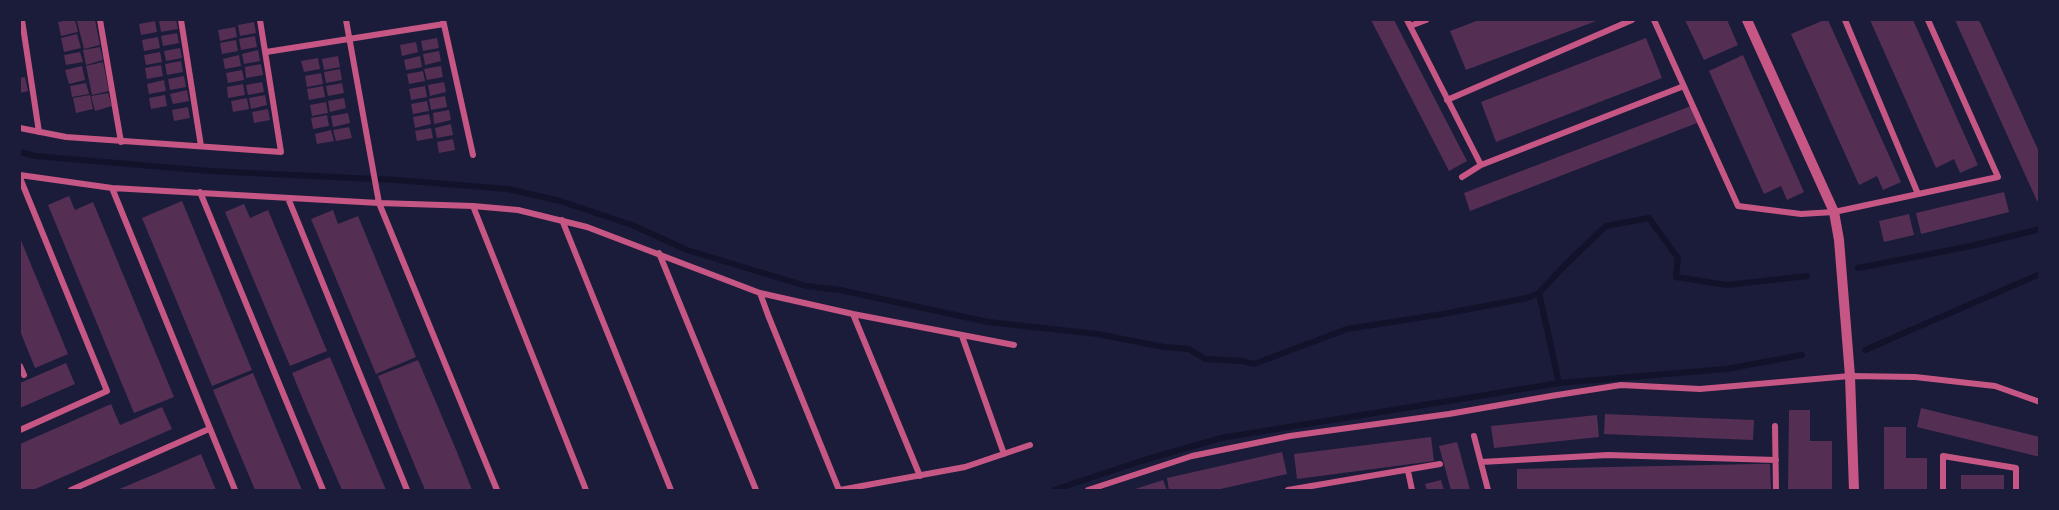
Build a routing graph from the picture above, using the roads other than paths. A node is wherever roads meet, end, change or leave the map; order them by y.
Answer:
1 (22, 20) edge
2 (100, 20) edge
3 (181, 20) edge
4 (260, 20) edge
5 (346, 20) edge
6 (1426, 20) edge
7 (1632, 20) edge
8 (1654, 20) edge
9 (1747, 20) edge
10 (1845, 20) edge
11 (1928, 20) edge
12 (444, 22) edge
13 (1408, 23) edge
14 (349, 39) junction
15 (266, 52) junction
16 (1684, 86) junction
17 (1447, 100) junction
18 (20, 128) edge
19 (39, 132) junction
20 (121, 142) junction
21 (201, 146) junction
22 (473, 155) dead end
23 (1481, 165) junction
24 (20, 177) edge
25 (1462, 177) dead end
26 (112, 188) junction
27 (200, 192) junction
28 (1918, 194) junction
29 (288, 198) junction
30 (379, 203) junction
31 (473, 206) junction
32 (1834, 212) junction
33 (562, 220) junction
34 (659, 253) junction
35 (760, 293) junction
36 (853, 314) junction
37 (962, 336) junction
38 (1014, 345) dead end
39 (20, 366) edge
40 (24, 375) dead end
41 (1850, 376) junction
42 (2040, 402) edge
43 (1775, 426) dead end
44 (209, 429) junction
45 (20, 430) edge
46 (1474, 436) dead end
47 (1030, 445) dead end
48 (1004, 454) junction
49 (1776, 460) junction
50 (1481, 462) junction
51 (1440, 464) dead end
52 (1408, 471) junction
53 (920, 476) junction
54 (71, 490) edge
55 (235, 490) edge
56 (323, 490) edge
57 (407, 490) edge
58 (497, 490) edge
59 (586, 490) edge
60 (671, 490) edge
61 (756, 490) edge
62 (839, 490) edge
63 (1088, 490) edge
64 (1288, 490) edge
65 (1412, 490) edge
66 (1488, 490) edge
67 (1776, 490) edge
68 (1854, 490) edge
69 (1943, 490) edge
70 (2016, 490) edge

1 - 19 street
2 - 20 street
3 - 21 street
4 - 15 street
5 - 14 street
6 - 13 street
7 - 17 street
8 - 16 street
9 - 32 street
10 - 28 street
11 - 28 street
12 - 14 street
12 - 22 street
13 - 17 street
14 - 15 street
14 - 30 street
15 - 21 street
16 - 23 street
16 - 32 street
17 - 23 street
18 - 19 street
19 - 20 street
20 - 21 street
23 - 25 street
24 - 26 street
24 - 45 street
26 - 27 street
26 - 44 street
27 - 29 street
27 - 56 street
28 - 32 street
29 - 30 street
29 - 57 street
30 - 31 street
30 - 58 street
31 - 33 street
31 - 59 street
32 - 41 street
33 - 34 street
33 - 60 street
34 - 35 street
34 - 61 street
35 - 36 street
35 - 62 street
36 - 37 street
36 - 53 street
37 - 38 street
37 - 48 street
39 - 40 street
41 - 42 street
41 - 63 street
41 - 68 street
43 - 49 street
44 - 54 street
44 - 55 street
46 - 50 street
47 - 48 street
48 - 53 street
49 - 50 street
49 - 67 street
50 - 66 street
51 - 52 street
52 - 64 street
52 - 65 street
53 - 62 street
69 - 70 street

